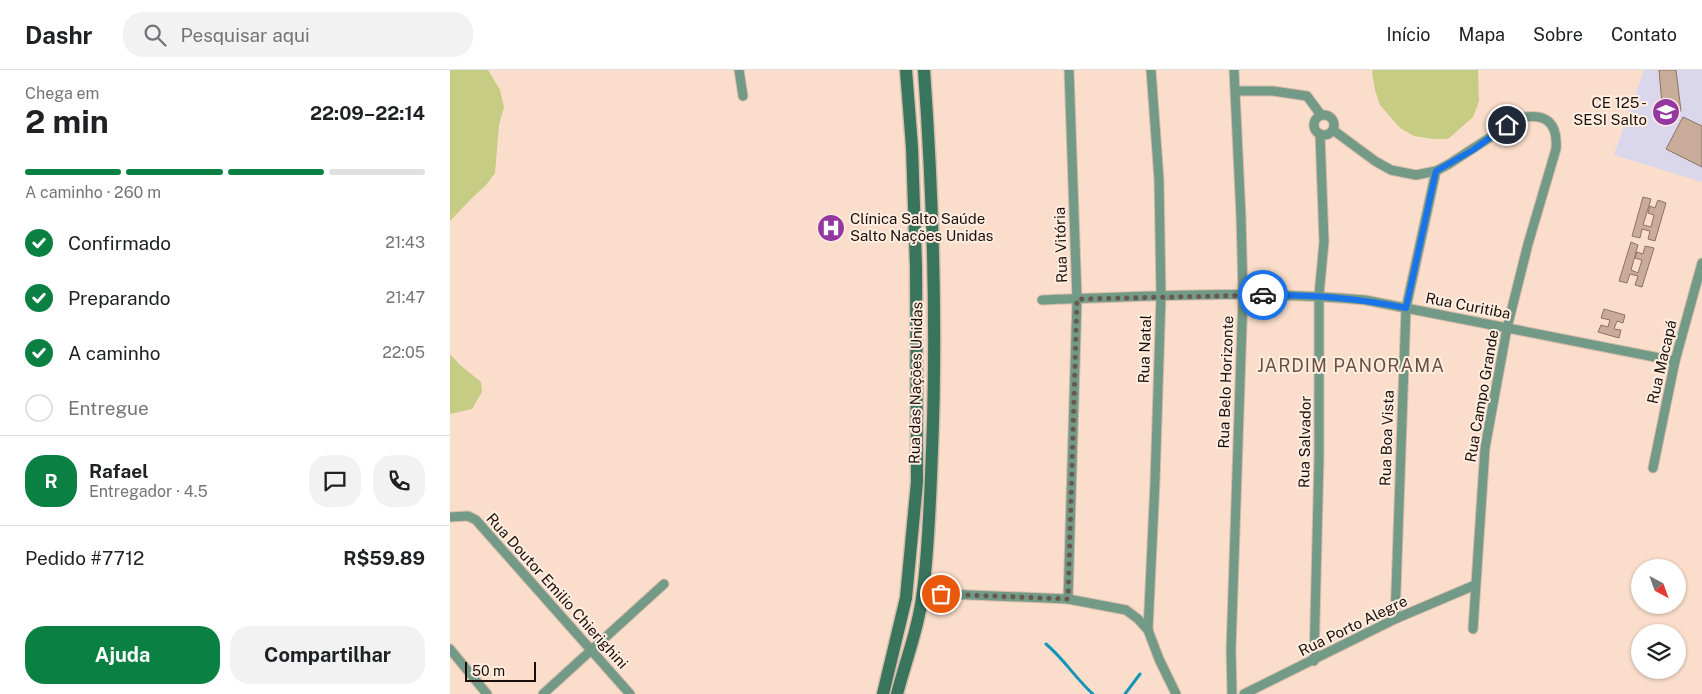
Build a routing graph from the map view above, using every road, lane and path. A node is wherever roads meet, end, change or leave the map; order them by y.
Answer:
1 (739, 70) edge
2 (906, 70) edge
3 (924, 70) edge
4 (1069, 70) edge
5 (1151, 70) edge
6 (1234, 70) edge
7 (1236, 91) junction
8 (743, 96) dead end
9 (1321, 115) junction
10 (1333, 130) junction
11 (1320, 134) junction
12 (912, 146) junction
13 (930, 148) junction
14 (1436, 171) junction
15 (1702, 263) edge
16 (1243, 295) junction
17 (1319, 295) junction
18 (1161, 296) junction
19 (1077, 299) junction
20 (1042, 300) dead end
21 (1406, 308) junction
22 (1507, 328) junction
23 (1675, 361) junction
24 (1653, 468) dead end
25 (917, 482) junction
26 (930, 504) junction
27 (455, 517) edge
28 (664, 584) dead end
29 (1475, 584) junction
30 (923, 593) junction
31 (1068, 599) junction
32 (1395, 619) junction
33 (1473, 629) dead end
34 (1148, 630) junction
35 (450, 650) edge
36 (591, 650) junction
37 (1314, 661) junction
38 (487, 694) edge
39 (542, 694) edge
40 (630, 694) edge
41 (882, 694) edge
42 (897, 694) edge
43 (1176, 694) edge
44 (1232, 694) edge
45 (1244, 694) edge

1 - 8 street
2 - 12 main road, Rua das Nações Unidas
3 - 13 main road, Rua das Nações Unidas
4 - 19 street, Rua Vitória
5 - 18 street, Rua Natal
6 - 7 street, Rua Belo Horizonte
7 - 9 street
7 - 16 street, Rua Belo Horizonte
9 - 10 street
9 - 11 street
10 - 11 street
10 - 14 street
11 - 17 street, Rua Salvador
12 - 13 main road
12 - 25 main road, Rua das Nações Unidas
13 - 26 main road, Rua das Nações Unidas
14 - 21 street, Rua Boa Vista
14 - 22 street, Rua Campo Grande
15 - 23 street, Rua Macapá
16 - 17 street, Rua Curitiba
16 - 18 street, Rua Curitiba
16 - 44 street, Rua Belo Horizonte
17 - 21 street, Rua Curitiba
17 - 37 street, Rua Salvador
18 - 19 street, Rua Curitiba
18 - 34 street, Rua Natal
19 - 20 street, Rua Curitiba
19 - 31 street, Rua Vitória
21 - 22 street, Rua Curitiba
21 - 32 street, Rua Boa Vista
22 - 23 street, Rua Curitiba
22 - 29 street, Rua Campo Grande
23 - 24 street, Rua Macapá
25 - 26 main road
25 - 41 main road, Rua das Nações Unidas
26 - 30 main road, Rua das Nações Unidas
27 - 36 street, Rua Doutor Emilio Chierighini
28 - 36 street
29 - 32 street, Rua Porto Alegre
29 - 33 street, Rua Campo Grande
30 - 31 street
30 - 42 main road, Rua das Nações Unidas
31 - 34 street
32 - 37 street, Rua Porto Alegre
34 - 43 street
35 - 38 street
36 - 39 street
36 - 40 street, Rua Doutor Emilio Chierighini
37 - 45 street, Rua Porto Alegre

